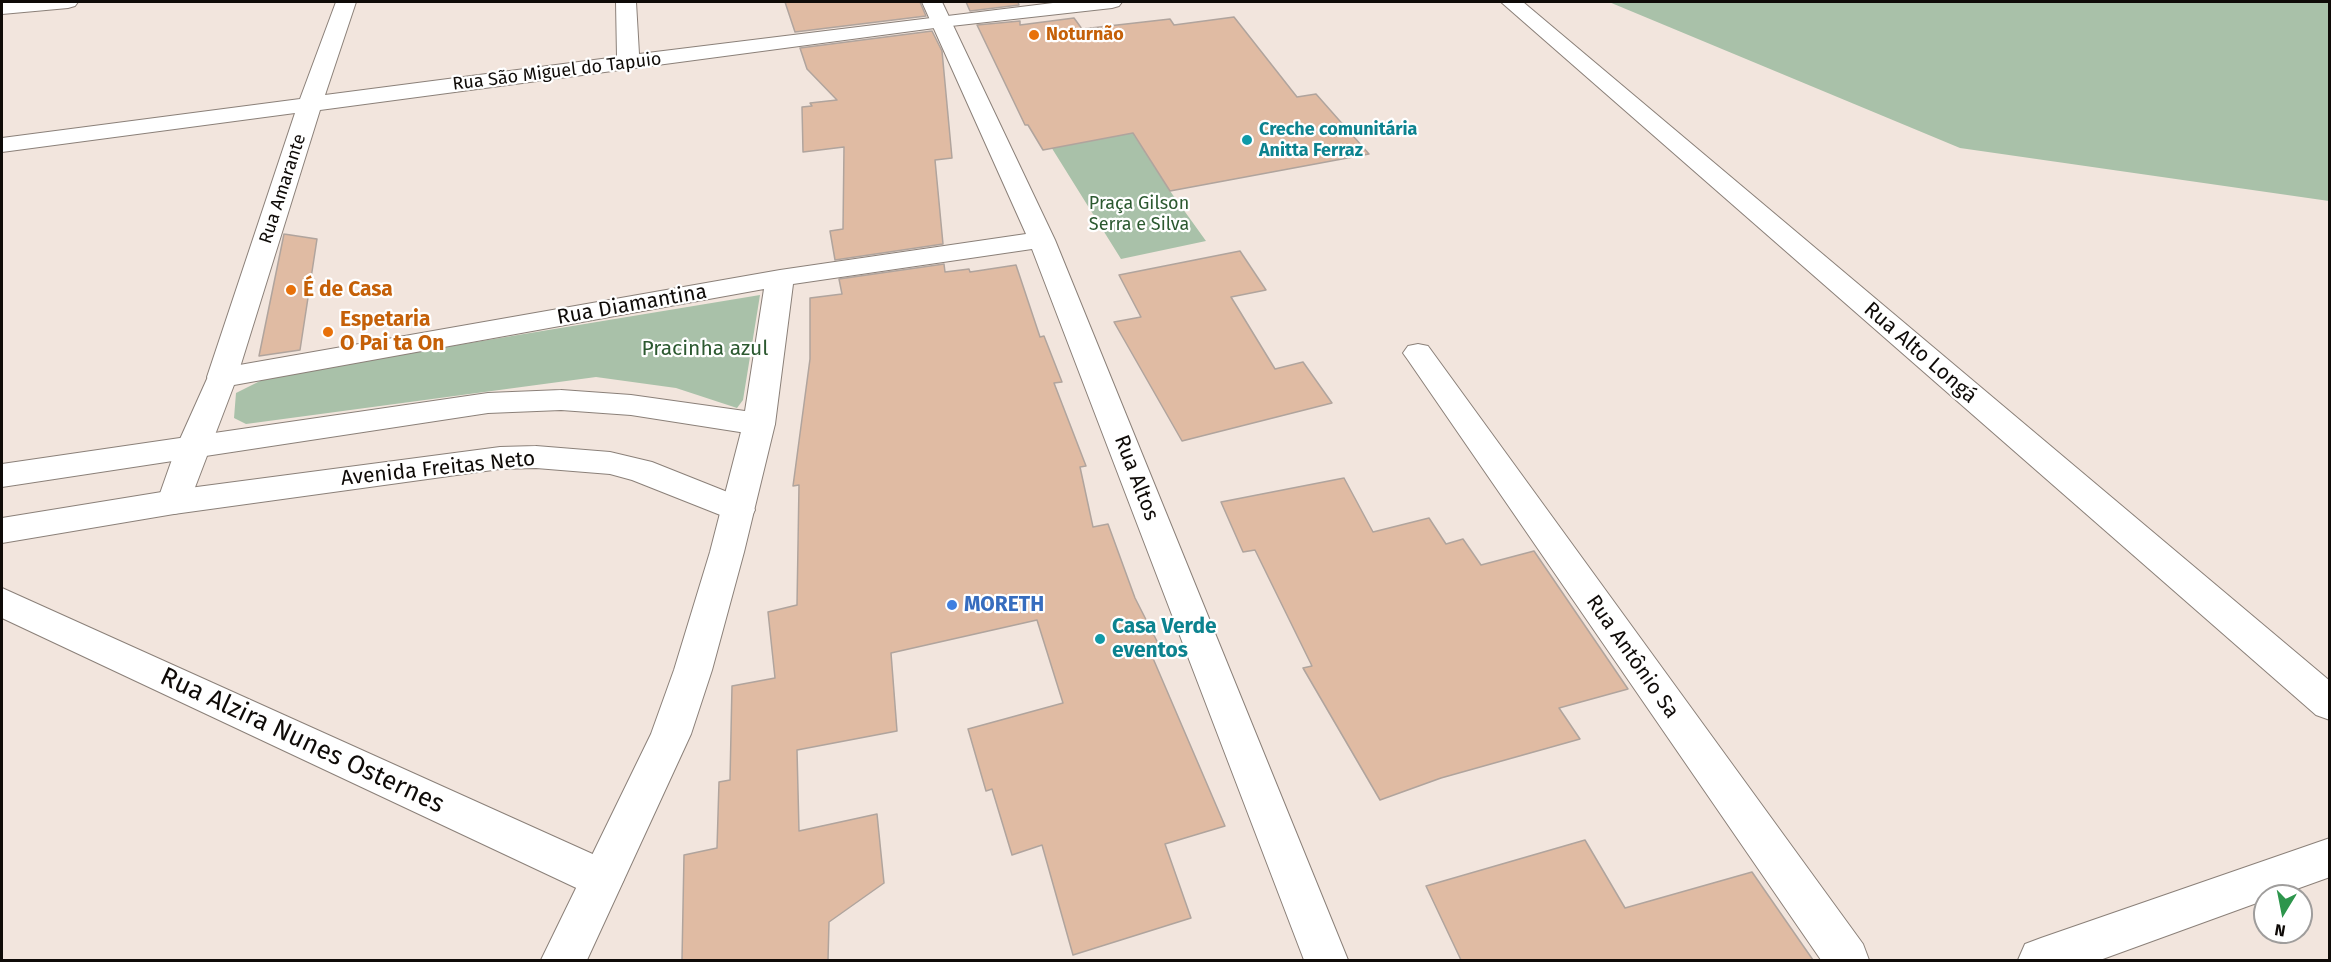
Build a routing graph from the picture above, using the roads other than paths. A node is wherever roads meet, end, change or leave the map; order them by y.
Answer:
1 (68, 2) edge
2 (346, 2) edge
3 (626, 2) edge
4 (1112, 2) edge
5 (1511, 2) edge
6 (2, 8) edge
7 (937, 11) edge
8 (628, 63) junction
9 (310, 104) junction
10 (2, 146) edge
11 (1042, 240) junction
12 (780, 278) junction
13 (1418, 353) dead end
14 (222, 377) junction
15 (759, 424) junction
16 (192, 448) junction
17 (2, 476) edge
18 (174, 502) junction
19 (738, 510) junction
20 (2, 531) edge
21 (2, 602) edge
22 (2330, 704) edge
23 (2330, 857) edge
24 (602, 879) junction
25 (564, 960) edge
26 (1326, 960) edge
27 (1847, 960) edge
28 (2041, 960) edge

1 - 6 street
2 - 9 street, Rua Amarante
3 - 8 street
4 - 7 street, Rua São Miguel do Tapuio
5 - 22 street, Rua Alto Longá
7 - 8 street, Rua São Miguel do Tapuio
7 - 11 street, Rua Altos
8 - 9 street, Rua São Miguel do Tapuio
9 - 10 street, Rua São Miguel do Tapuio
9 - 14 street, Rua Amarante
11 - 12 street, Rua Diamantina
11 - 26 street, Rua Altos
12 - 14 street, Rua Diamantina
12 - 15 street
13 - 27 street, Rua Antônio Sa
14 - 16 street, Rua Amarante
15 - 16 street
15 - 19 street
16 - 17 street
16 - 18 street, Rua Amarante
18 - 19 street, Avenida Freitas Neto
18 - 20 street, Avenida Freitas Neto
19 - 24 street
21 - 24 street, Rua Alzira Nunes Osternes
23 - 28 street
24 - 25 street

